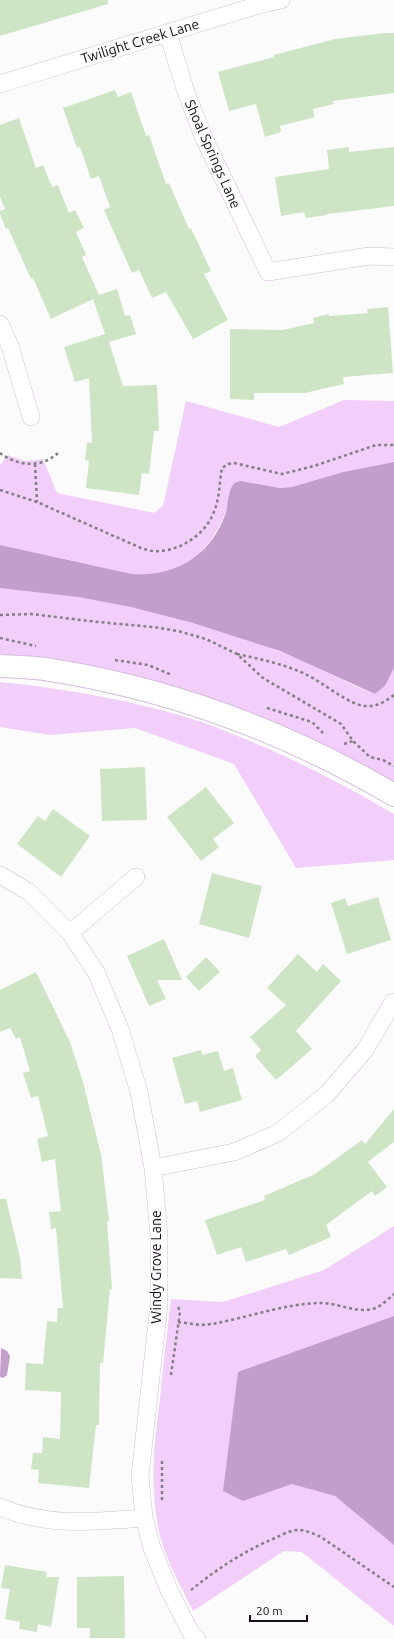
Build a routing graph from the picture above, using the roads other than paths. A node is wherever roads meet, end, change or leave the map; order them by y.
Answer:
1 (281, 0) edge
2 (168, 33) junction
3 (0, 84) edge
4 (394, 257) edge
5 (0, 324) edge
6 (31, 417) dead end
7 (0, 666) edge
8 (394, 795) edge
9 (0, 875) edge
10 (136, 877) dead end
11 (70, 933) junction
12 (393, 1002) edge
13 (153, 1168) junction
14 (0, 1507) edge
15 (144, 1518) junction
16 (197, 1639) edge

1 - 2 street, Twilight Creek Lane
2 - 3 street, Twilight Creek Lane
2 - 4 street, Shoal Springs Lane
5 - 6 street
7 - 8 street
9 - 11 street, Windy Grove Lane
10 - 11 street
11 - 13 street, Windy Grove Lane
12 - 13 street
13 - 15 street, Windy Grove Lane
14 - 15 street
15 - 16 street, Windy Grove Lane

